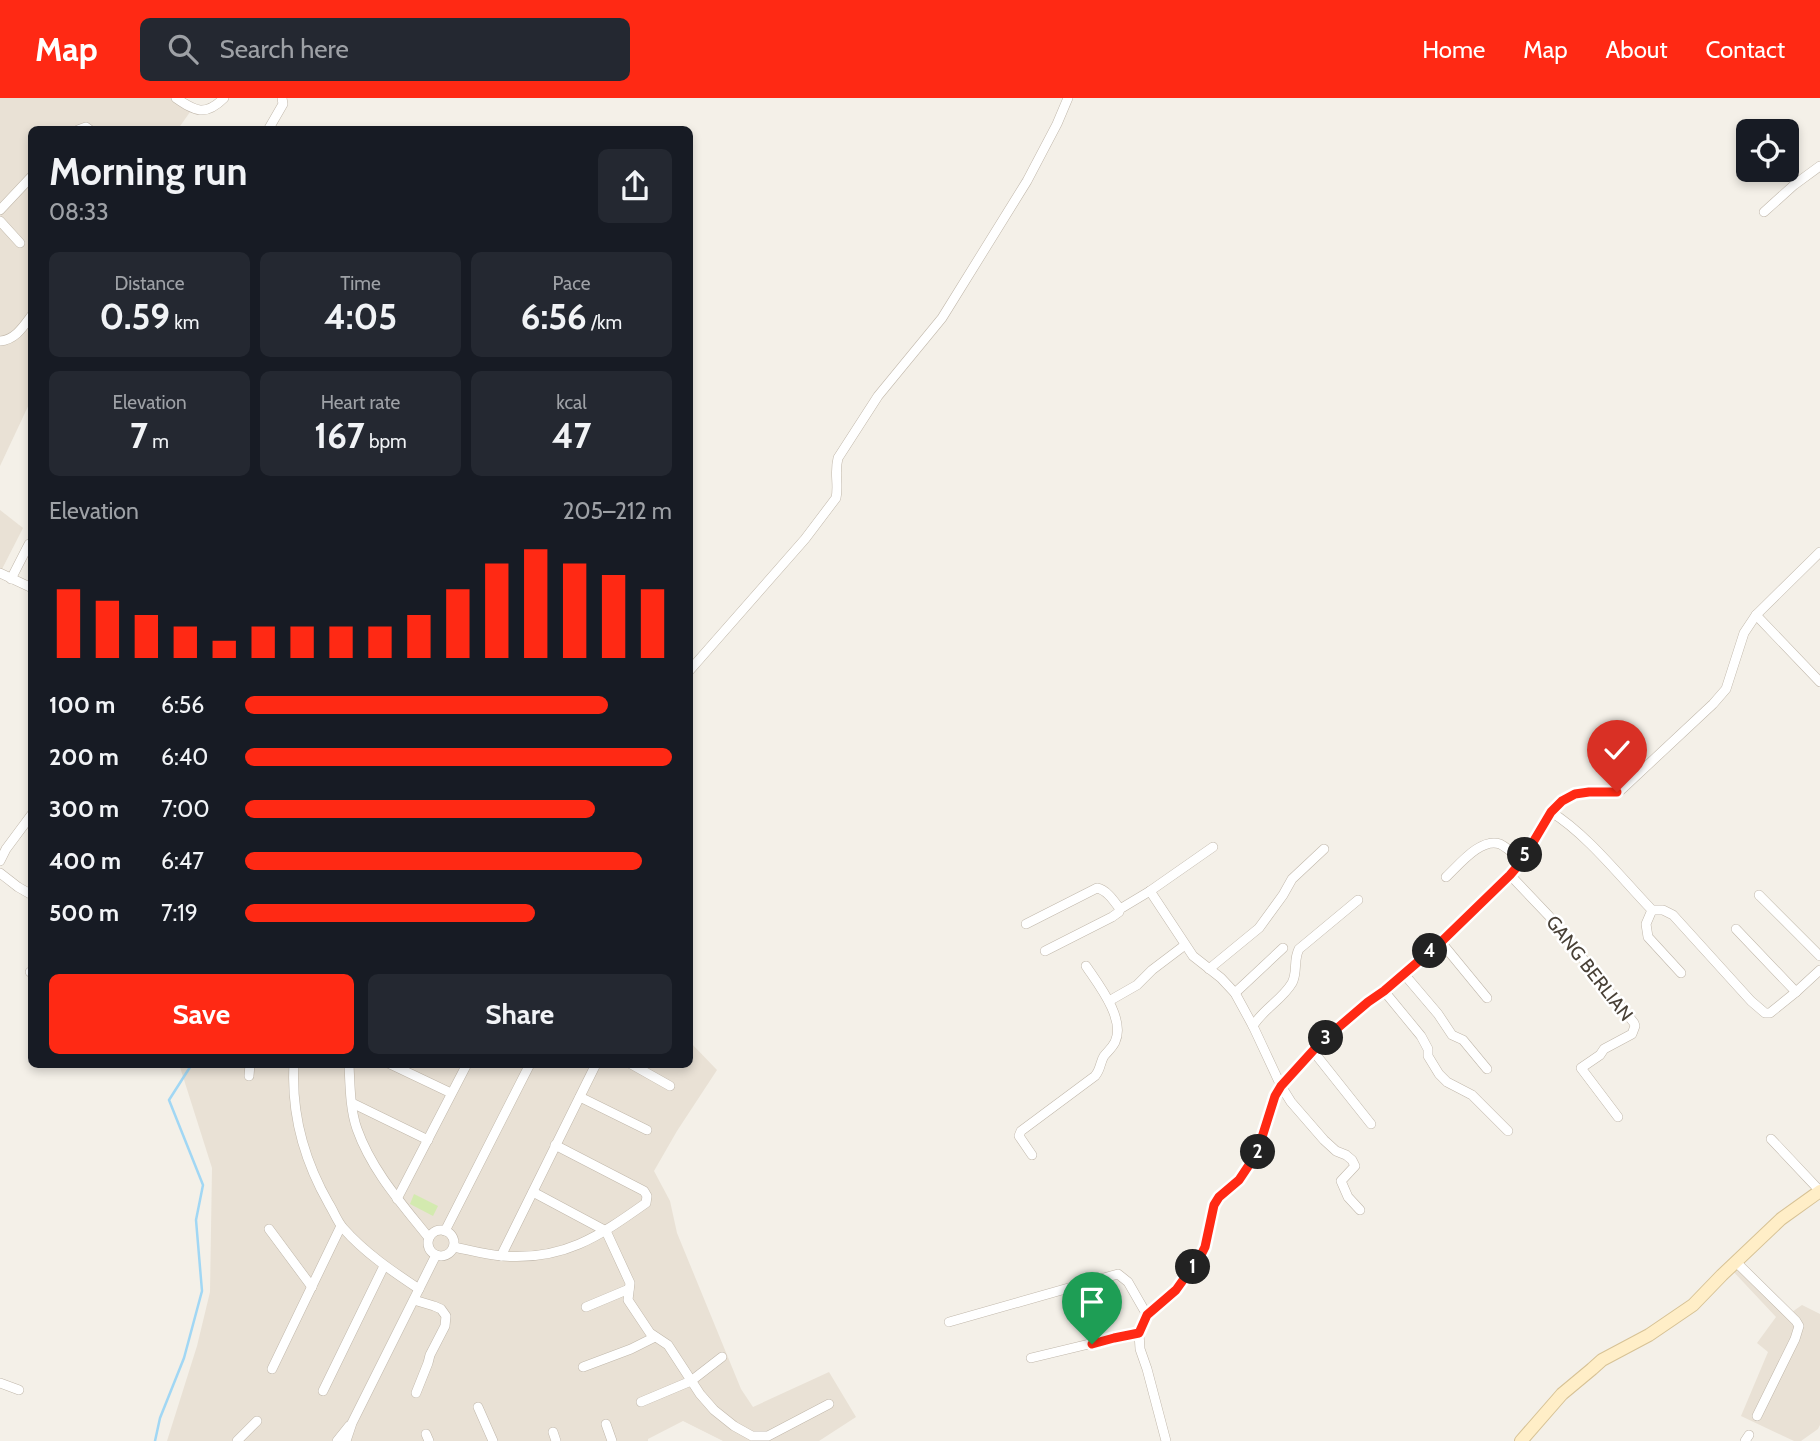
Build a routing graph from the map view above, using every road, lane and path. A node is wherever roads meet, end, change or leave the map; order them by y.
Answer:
1 (176, 98) edge
2 (224, 98) edge
3 (282, 98) edge
4 (1068, 98) edge
5 (270, 126) edge
6 (1820, 166) edge
7 (28, 183) edge
8 (0, 209) edge
9 (1764, 212) dead end
10 (0, 221) edge
11 (20, 243) dead end
12 (28, 319) edge
13 (0, 341) edge
14 (28, 546) edge
15 (1820, 552) edge
16 (0, 573) edge
17 (11, 579) junction
18 (28, 586) edge
19 (1756, 615) junction
20 (693, 667) edge
21 (1820, 682) edge
22 (1551, 812) junction
23 (28, 819) edge
24 (3, 847) edge
25 (1213, 847) dead end
26 (1324, 849) dead end
27 (0, 861) edge
28 (1522, 861) junction
29 (0, 873) edge
30 (1510, 875) junction
31 (1446, 877) dead end
32 (1150, 891) junction
33 (28, 893) edge
34 (1759, 895) dead end
35 (1358, 900) dead end
36 (1120, 909) junction
37 (1652, 910) junction
38 (1026, 923) dead end
39 (1736, 929) dead end
40 (1441, 942) junction
41 (1185, 945) junction
42 (1283, 948) dead end
43 (1045, 951) dead end
44 (1820, 956) edge
45 (1086, 966) dead end
46 (1209, 969) junction
47 (1820, 970) edge
48 (1681, 973) dead end
49 (1404, 974) junction
50 (1384, 991) junction
51 (1796, 992) junction
52 (1235, 993) junction
53 (1487, 999) dead end
54 (1109, 1000) junction
55 (1253, 1026) junction
56 (1313, 1051) junction
57 (250, 1068) edge
58 (294, 1068) edge
59 (349, 1068) edge
60 (399, 1068) edge
61 (465, 1068) edge
62 (528, 1068) edge
63 (594, 1068) edge
64 (638, 1068) edge
65 (1487, 1069) dead end
66 (249, 1076) dead end
67 (670, 1086) dead end
68 (1281, 1086) junction
69 (452, 1093) junction
70 (580, 1097) junction
71 (352, 1104) junction
72 (1618, 1117) dead end
73 (1371, 1124) dead end
74 (648, 1130) dead end
75 (1508, 1130) dead end
76 (1771, 1139) dead end
77 (428, 1140) junction
78 (555, 1145) junction
79 (1031, 1155) dead end
80 (1820, 1191) edge
81 (533, 1192) junction
82 (397, 1199) junction
83 (1360, 1209) dead end
84 (341, 1226) junction
85 (269, 1229) dead end
86 (445, 1231) junction
87 (606, 1231) junction
88 (429, 1238) junction
89 (453, 1247) junction
90 (436, 1255) junction
91 (501, 1256) junction
92 (1736, 1262) junction
93 (384, 1266) junction
94 (312, 1287) junction
95 (419, 1289) junction
96 (629, 1289) junction
97 (414, 1300) junction
98 (586, 1307) dead end
99 (1147, 1315) junction
100 (949, 1322) dead end
101 (1139, 1333) junction
102 (655, 1337) junction
103 (722, 1357) dead end
104 (1031, 1359) dead end
105 (583, 1367) dead end
106 (272, 1368) dead end
107 (691, 1381) junction
108 (0, 1383) edge
109 (19, 1390) dead end
110 (323, 1391) dead end
111 (416, 1393) dead end
112 (641, 1402) dead end
113 (829, 1404) dead end
114 (478, 1407) dead end
115 (1757, 1416) dead end
116 (354, 1419) junction
117 (257, 1421) dead end
118 (606, 1424) dead end
119 (237, 1441) edge
120 (337, 1441) edge
121 (346, 1441) edge
122 (493, 1441) edge
123 (612, 1441) edge
124 (1166, 1441) edge
125 (1521, 1441) edge

1 - 2 street
3 - 5 street
4 - 20 street
6 - 9 street
7 - 8 street
10 - 11 street
12 - 13 street
14 - 17 street
15 - 19 street
16 - 17 street
17 - 18 street
19 - 21 street
19 - 22 street
22 - 28 street
22 - 37 street
23 - 24 street
24 - 27 street
25 - 32 street
26 - 46 street
28 - 30 street
28 - 31 street
29 - 33 street
30 - 40 street
30 - 72 street, GANG BERLIAN
32 - 36 street
32 - 41 street
34 - 44 street
35 - 55 street
36 - 38 street
36 - 43 street
37 - 48 street
37 - 51 street
39 - 51 street
40 - 49 street
40 - 53 street
41 - 46 street
41 - 54 street
42 - 52 street
45 - 54 street
46 - 52 street
47 - 51 street
49 - 50 street
49 - 65 street
50 - 56 street
50 - 75 street
52 - 55 street
54 - 79 street
55 - 68 street
56 - 68 street
56 - 73 street
57 - 66 street
58 - 84 street
59 - 71 street
60 - 69 street
61 - 69 street
62 - 86 street
63 - 70 street
64 - 67 street
68 - 83 street
68 - 99 street
69 - 77 street
70 - 74 street
70 - 78 street
71 - 77 street
71 - 82 street
76 - 80 street
77 - 82 street
78 - 81 street
78 - 87 street
80 - 92 street
81 - 87 street
81 - 91 street
82 - 88 street
84 - 93 street
84 - 94 street
85 - 94 street
86 - 88 street
86 - 89 street
87 - 91 street
87 - 96 street
88 - 90 street
89 - 90 street
89 - 91 street
90 - 95 street
92 - 115 street
92 - 125 street
93 - 95 street
93 - 110 street
94 - 106 street
95 - 97 street
96 - 98 street
96 - 102 street
97 - 111 street
97 - 116 street
99 - 100 street
99 - 101 street
101 - 104 street
101 - 124 street
102 - 105 street
102 - 107 street
103 - 107 street
107 - 112 street
107 - 113 street
108 - 109 street
114 - 122 street
116 - 120 street
116 - 121 street
117 - 119 street
118 - 123 street

